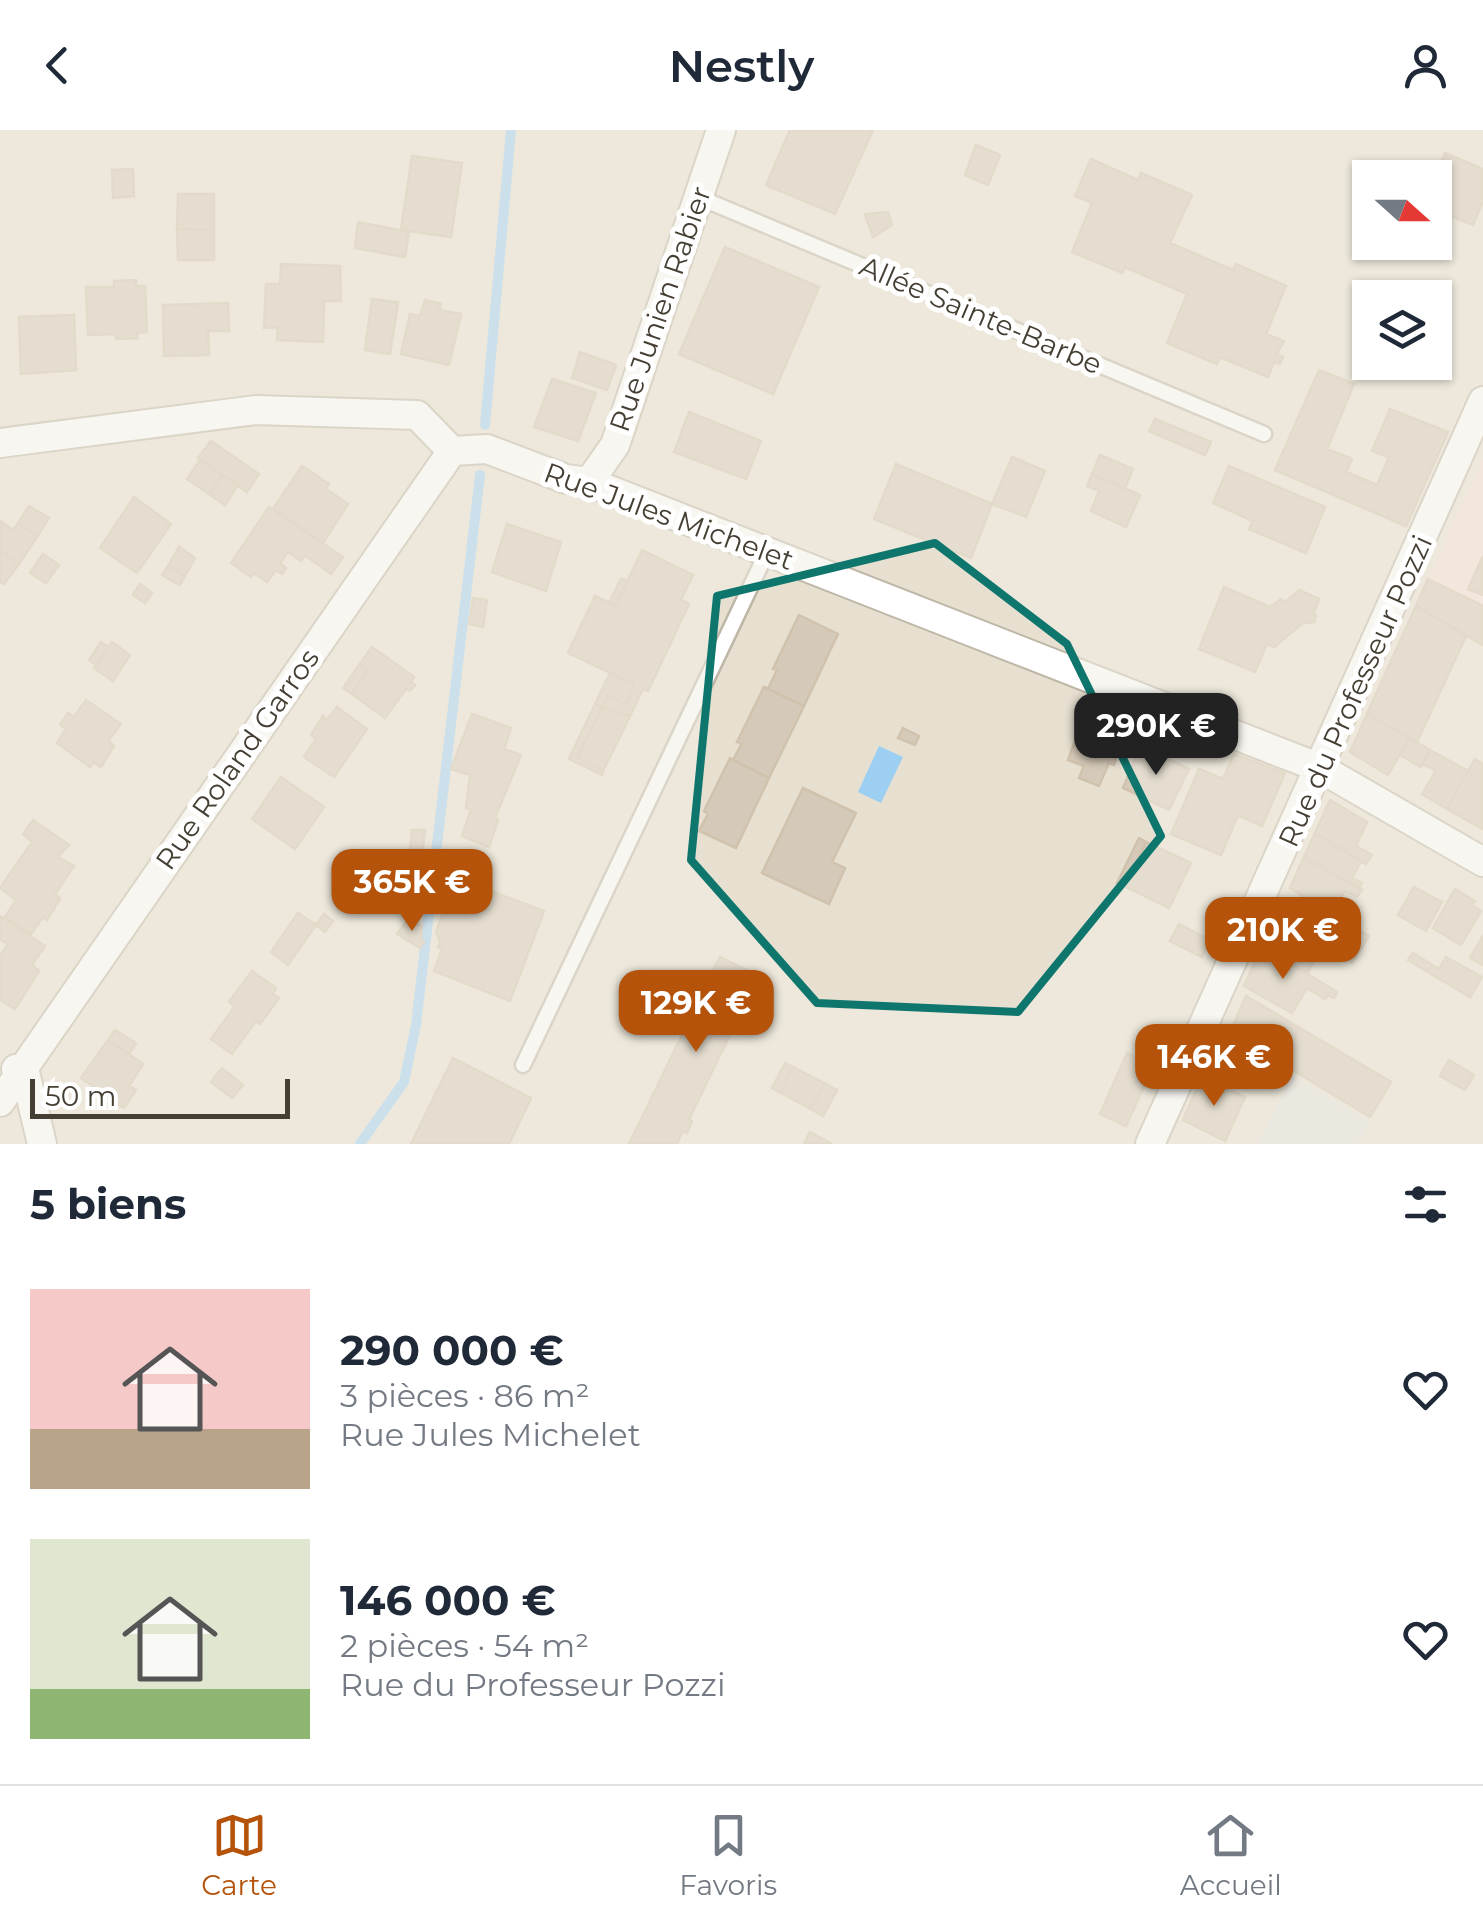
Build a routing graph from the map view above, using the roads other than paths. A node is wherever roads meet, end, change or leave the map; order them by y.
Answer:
1 (721, 130) edge
2 (698, 197) junction
3 (1483, 401) edge
4 (1264, 434) dead end
5 (0, 443) edge
6 (452, 451) junction
7 (588, 482) junction
8 (767, 552) junction
9 (1320, 768) junction
10 (1483, 862) edge
11 (523, 1065) dead end
12 (12, 1070) edge
13 (0, 1102) edge
14 (42, 1144) edge
15 (1150, 1144) edge

1 - 2 street, Rue Junien Rabier
2 - 4 lane, Allée Sainte-Barbe
2 - 7 street, Rue Junien Rabier
3 - 9 street, Rue du Professeur Pozzi
5 - 6 street
6 - 7 street, Rue Jules Michelet
6 - 12 street, Rue Roland Garros
7 - 8 street, Rue Jules Michelet
8 - 9 street, Rue Jules Michelet
8 - 11 lane
9 - 10 street, Rue Jules Michelet
9 - 15 street, Rue du Professeur Pozzi
12 - 13 street, Rue Roland Garros
12 - 14 street

